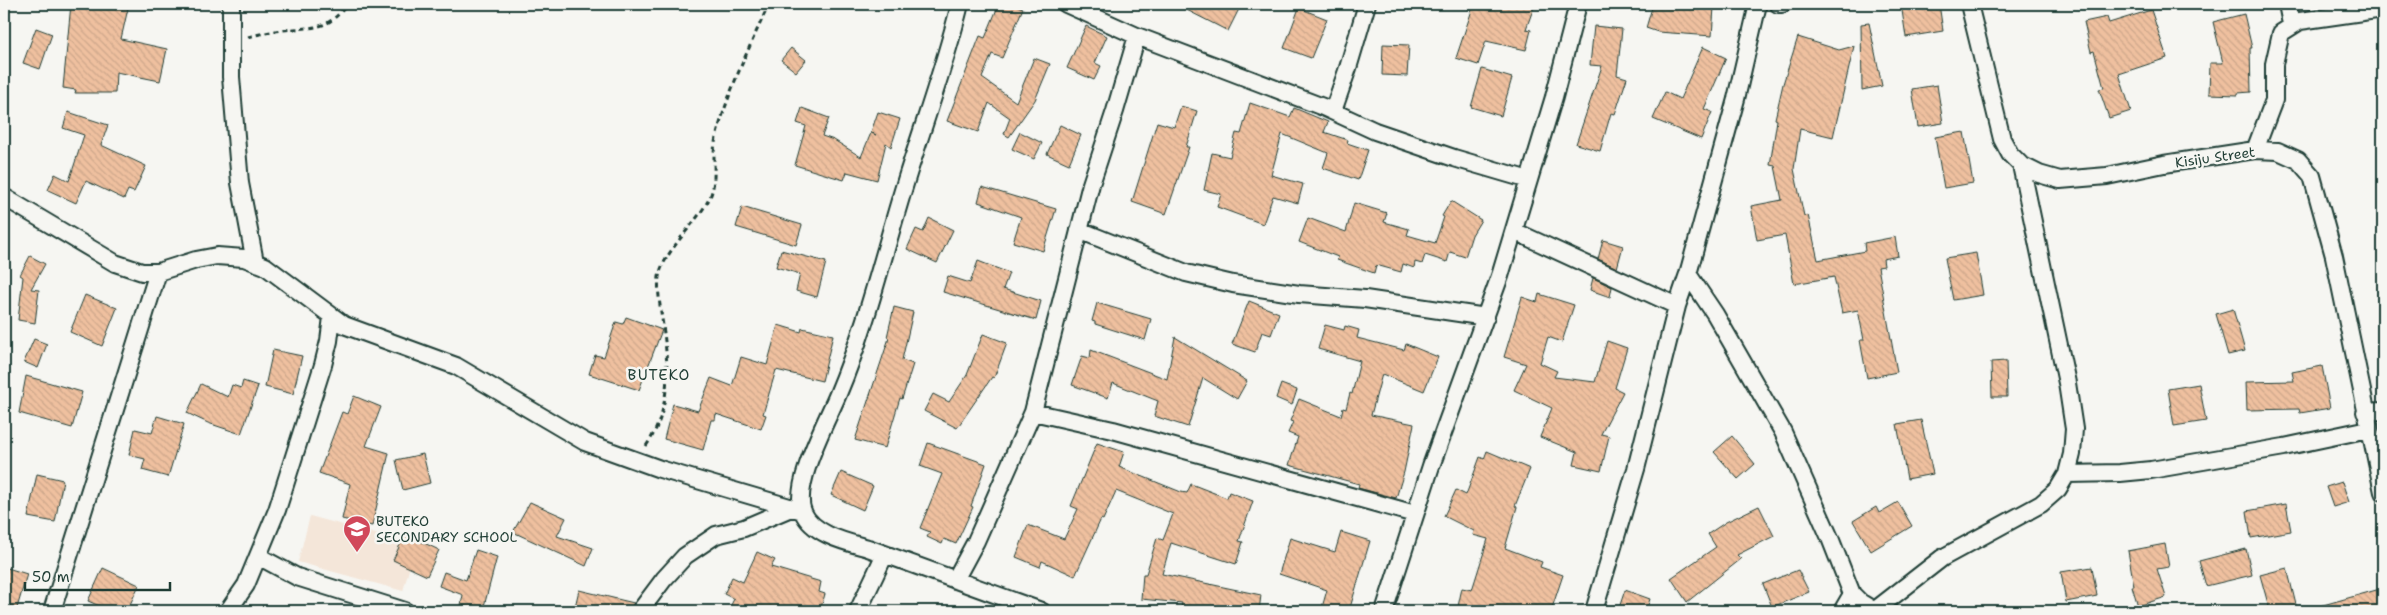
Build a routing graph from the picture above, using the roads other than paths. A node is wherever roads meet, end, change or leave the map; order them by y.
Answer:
1 (231, 4) edge
2 (960, 4) edge
3 (1066, 4) edge
4 (1367, 4) edge
5 (1578, 4) edge
6 (1758, 4) edge
7 (1778, 4) edge
8 (1782, 4) edge
9 (1969, 4) edge
10 (2287, 4) edge
11 (2383, 9) edge
12 (2291, 24) junction
13 (1137, 36) junction
14 (1333, 111) junction
15 (2256, 150) junction
16 (2021, 165) junction
17 (1529, 180) junction
18 (4, 197) edge
19 (1079, 230) junction
20 (1514, 231) junction
21 (255, 262) junction
22 (158, 272) junction
23 (1688, 274) junction
24 (1677, 306) junction
25 (332, 317) junction
26 (1486, 317) junction
27 (2383, 411) edge
28 (1033, 412) junction
29 (2365, 412) junction
30 (2369, 429) junction
31 (2068, 474) junction
32 (2383, 492) edge
33 (797, 510) junction
34 (1415, 514) junction
35 (885, 554) junction
36 (258, 556) junction
37 (955, 580) junction
38 (1852, 594) junction
39 (52, 611) edge
40 (228, 611) edge
41 (405, 611) edge
42 (640, 611) edge
43 (858, 611) edge
44 (1040, 611) edge
45 (1384, 611) edge
46 (1594, 611) edge
47 (1842, 611) edge
48 (1875, 611) edge

1 - 21 street
2 - 33 street
3 - 13 street
4 - 14 street
5 - 17 street
6 - 23 street
7 - 8 street
9 - 16 street, Kisiju Street
10 - 12 street
11 - 12 street
12 - 15 street
13 - 14 street
13 - 19 street
14 - 17 street
15 - 16 street, Kisiju Street
15 - 29 street, Kisiju Street
16 - 31 street
17 - 20 street
18 - 22 street
19 - 26 street
19 - 28 street
20 - 24 street
20 - 26 street
21 - 22 street
21 - 25 street
22 - 39 street
23 - 24 street
23 - 38 street
24 - 46 street
25 - 33 street
25 - 36 street
26 - 34 street
27 - 29 street
28 - 34 street
28 - 37 street
29 - 30 street, Kisiju Street
30 - 31 street
30 - 32 street, Kisiju Street
31 - 48 street
33 - 35 street
33 - 42 street
34 - 45 street
35 - 37 street
35 - 43 street
36 - 40 street
36 - 41 street
37 - 44 street
38 - 47 street
38 - 48 street

